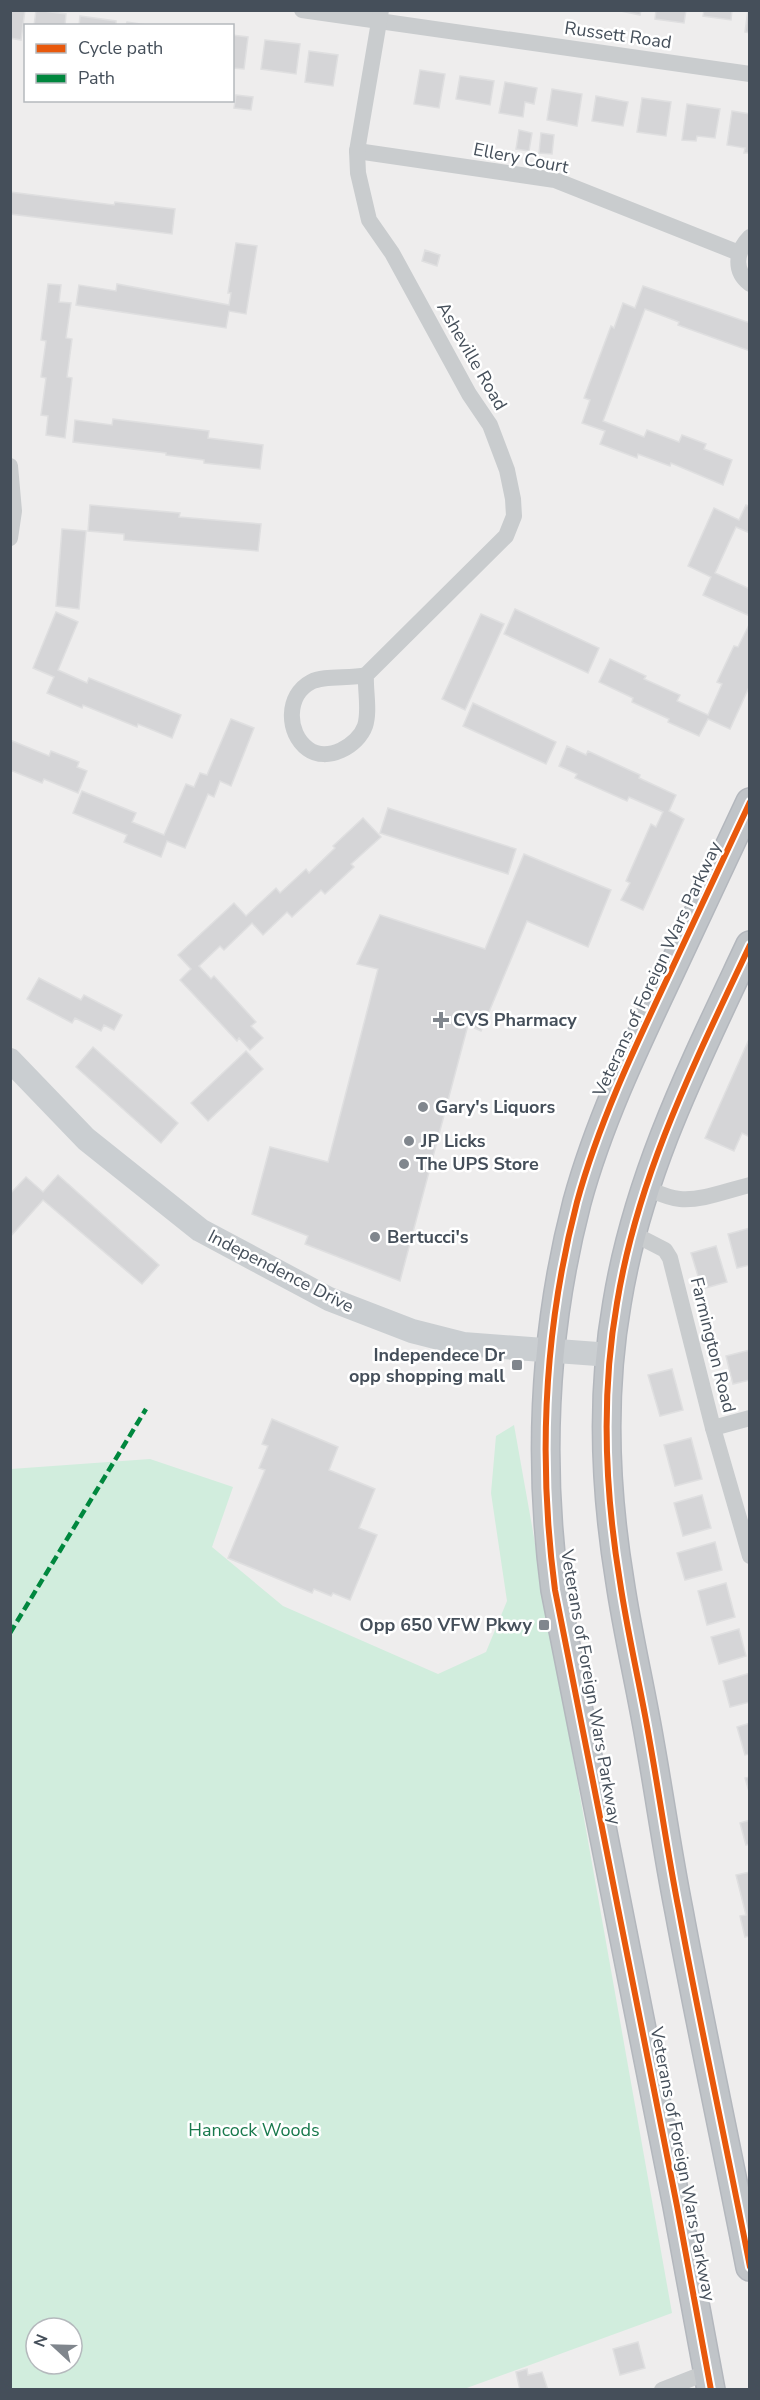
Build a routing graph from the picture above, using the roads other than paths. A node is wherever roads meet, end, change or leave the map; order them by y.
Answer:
1 (302, 10) edge
2 (380, 15) edge
3 (750, 74) edge
4 (357, 151) junction
5 (750, 237) edge
6 (739, 253) junction
7 (750, 284) edge
8 (10, 466) edge
9 (10, 538) edge
10 (366, 675) junction
11 (750, 802) edge
12 (741, 843) edge
13 (747, 956) edge
14 (10, 1060) edge
15 (750, 1185) edge
16 (644, 1187) junction
17 (632, 1233) junction
18 (550, 1350) junction
19 (611, 1355) junction
20 (750, 1418) edge
21 (713, 1428) junction
22 (750, 1556) edge
23 (750, 2267) edge
24 (709, 2381) edge
25 (662, 2390) edge

1 - 2 street, Russett Road
2 - 3 street, Russett Road
2 - 4 street, Asheville Road
4 - 6 street, Ellery Court
4 - 10 street, Asheville Road
5 - 6 street
6 - 7 street
8 - 9 street
10 - 10 street
11 - 12 highway, Veterans of Foreign Wars Parkway
12 - 18 highway, Veterans of Foreign Wars Parkway
13 - 16 highway
14 - 18 main road, Independence Drive
15 - 16 street
16 - 17 highway
17 - 19 highway
17 - 21 street, Farmington Road
18 - 19 main road, Independence Drive
18 - 24 highway, Veterans of Foreign Wars Parkway
19 - 23 highway
20 - 21 street
21 - 22 street, Farmington Road
24 - 25 street

